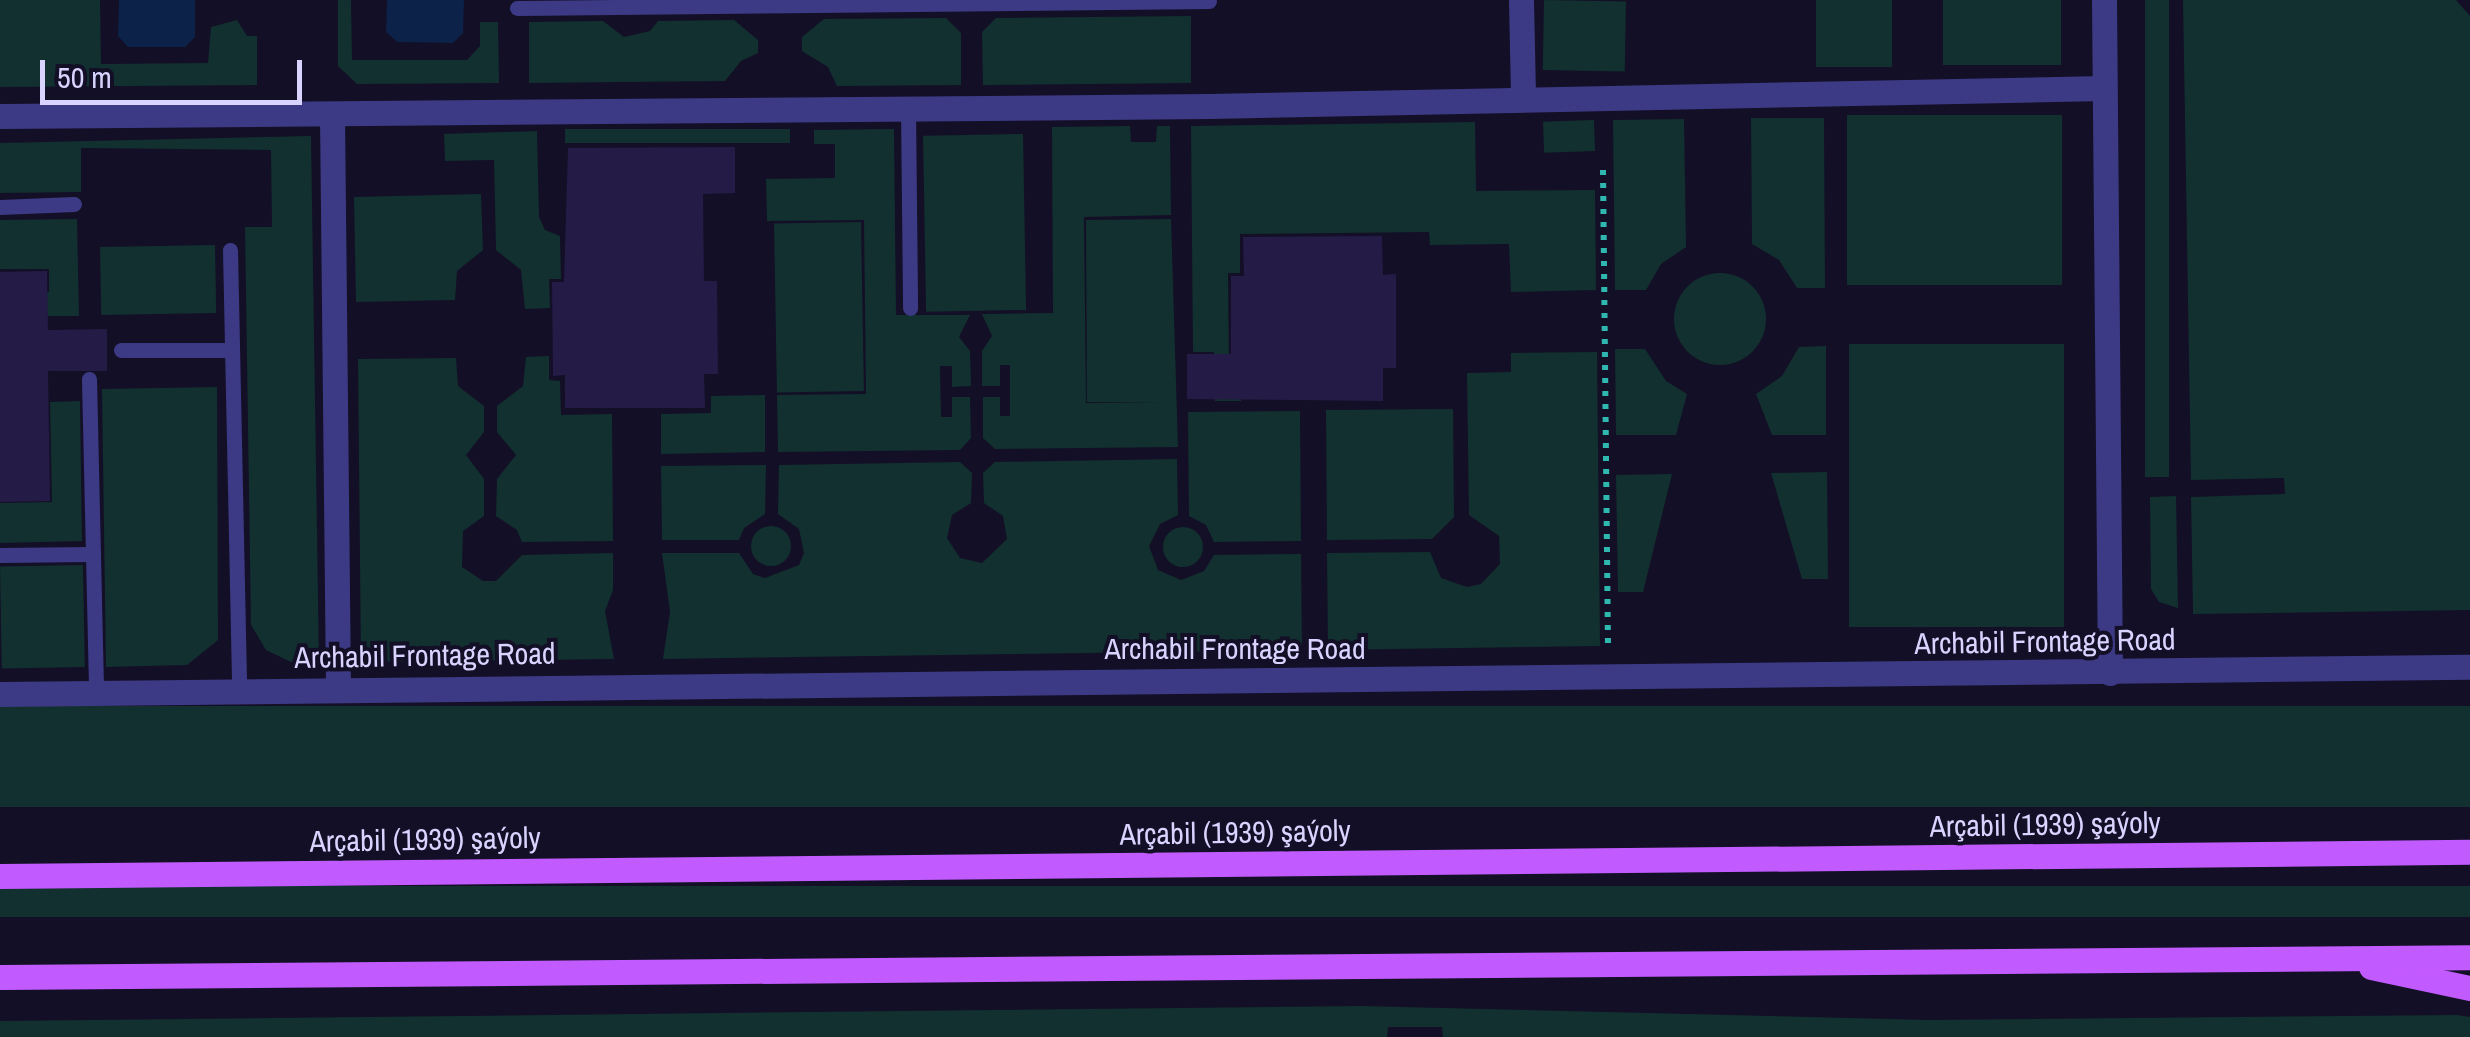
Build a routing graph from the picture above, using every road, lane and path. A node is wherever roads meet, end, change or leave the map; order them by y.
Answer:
1 (1522, 0) edge
2 (2104, 0) edge
3 (1209, 1) edge
4 (518, 8) dead end
5 (2104, 88) junction
6 (1523, 97) junction
7 (908, 108) junction
8 (332, 115) junction
9 (0, 116) edge
10 (1603, 170) dead end
11 (74, 204) dead end
12 (0, 207) edge
13 (230, 250) dead end
14 (910, 308) dead end
15 (121, 350) dead end
16 (232, 350) junction
17 (89, 379) dead end
18 (0, 554) edge
19 (93, 554) junction
20 (1608, 644) dead end
21 (2470, 668) edge
22 (2110, 673) junction
23 (338, 688) junction
24 (239, 690) junction
25 (96, 692) junction
26 (0, 694) edge
27 (2470, 852) edge
28 (0, 876) edge
29 (2470, 958) edge
30 (2347, 959) junction
31 (0, 977) edge
32 (2470, 988) edge

1 - 6 street
2 - 5 street
3 - 4 lane
5 - 6 street
5 - 22 street
6 - 7 street
7 - 8 street
7 - 14 lane
8 - 9 street
8 - 23 street
10 - 20 path
11 - 12 lane
13 - 16 lane
15 - 16 lane
16 - 24 lane
17 - 19 lane
18 - 19 lane
19 - 25 lane
21 - 22 street, Archabil Frontage Road
22 - 23 street, Archabil Frontage Road
23 - 24 street, Archabil Frontage Road
24 - 25 street, Archabil Frontage Road
25 - 26 street, Archabil Frontage Road
27 - 28 main road, Arçabil (1939) şaýoly
29 - 30 main road
30 - 31 main road
30 - 32 main road

